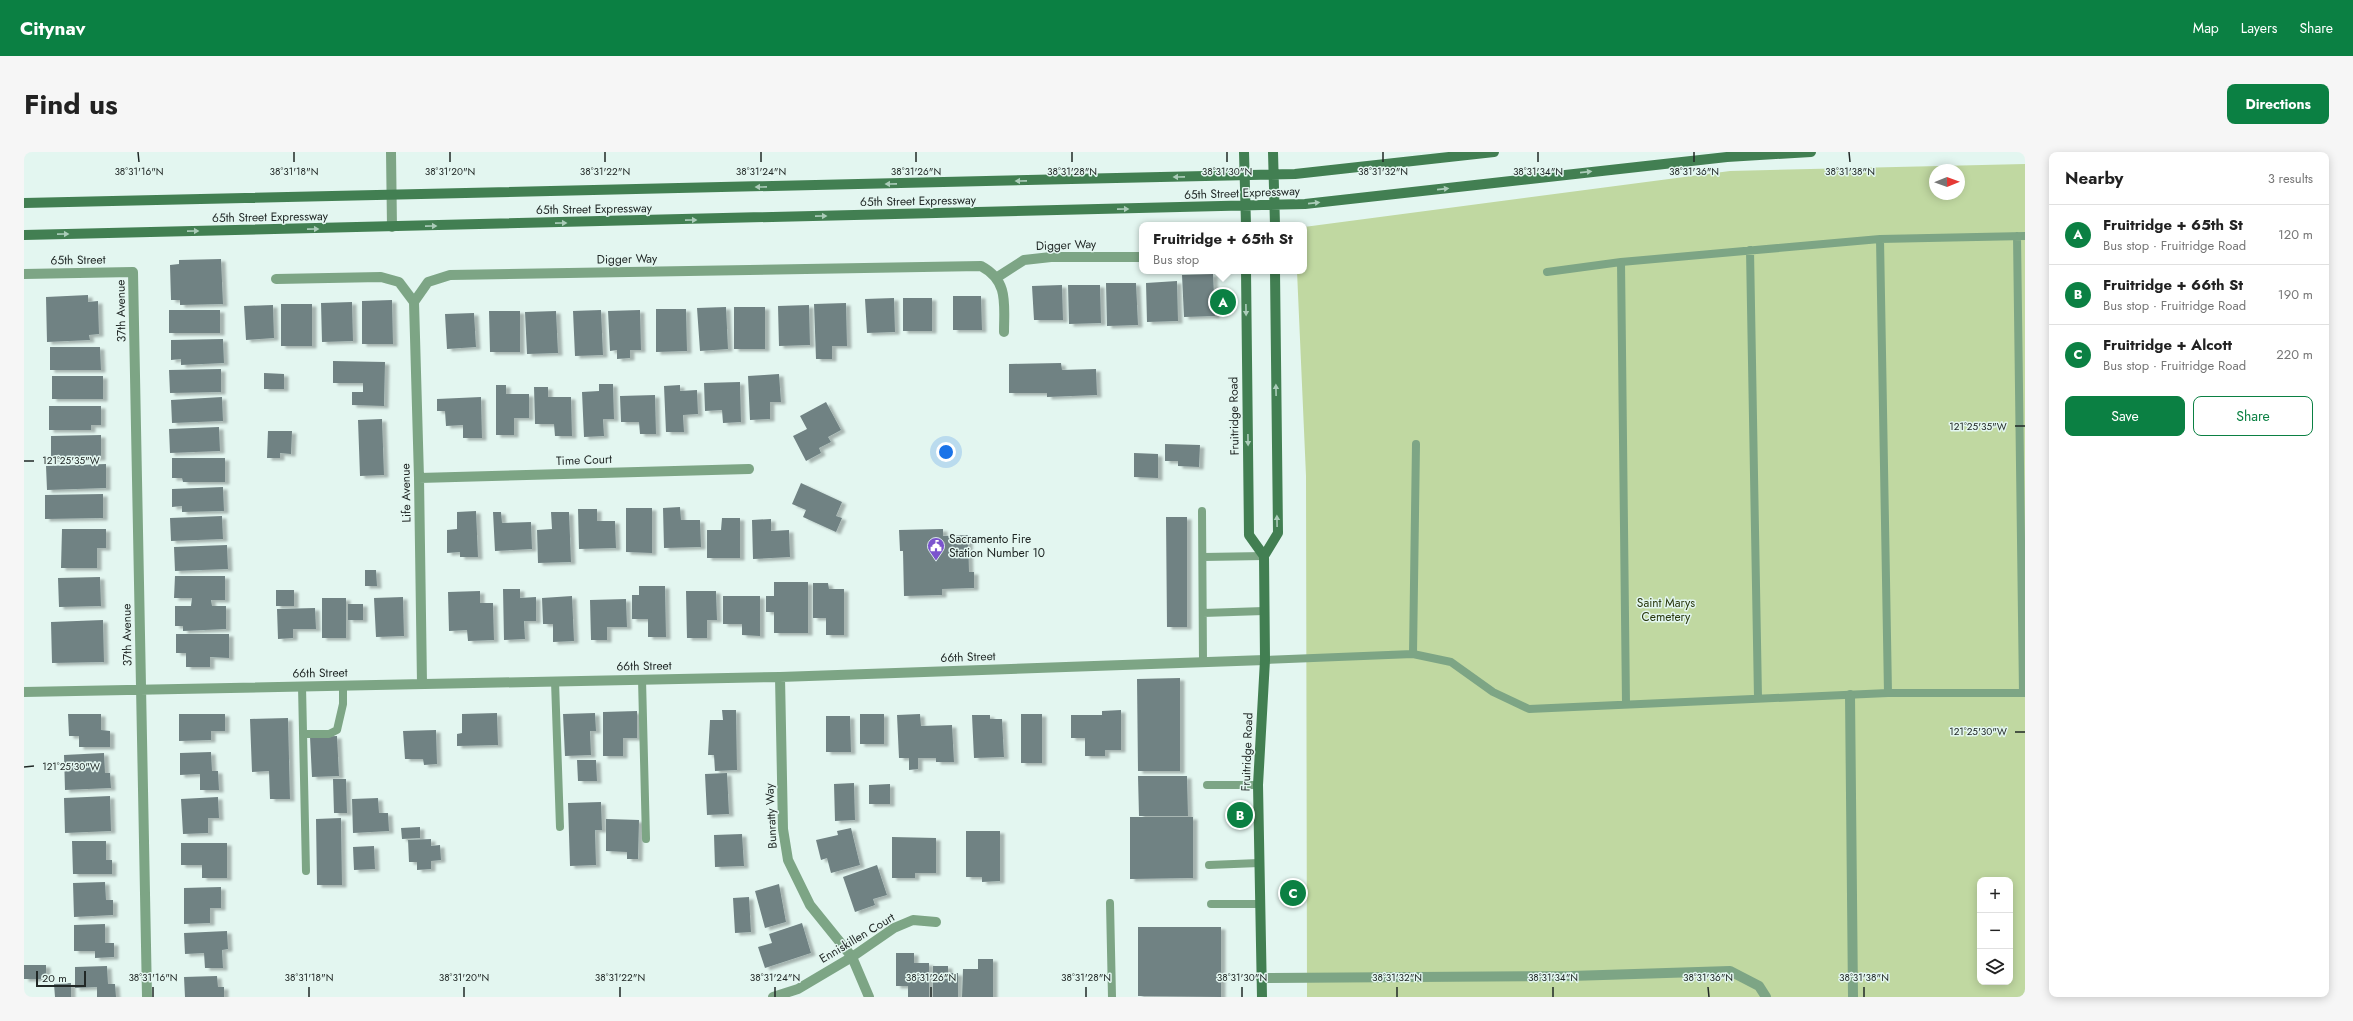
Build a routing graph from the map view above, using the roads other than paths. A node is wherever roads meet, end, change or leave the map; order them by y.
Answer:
1 (391, 152) edge
2 (1244, 152) edge
3 (1273, 152) edge
4 (1494, 152) edge
5 (1810, 152) edge
6 (1245, 175) junction
7 (1274, 175) junction
8 (392, 195) junction
9 (24, 203) edge
10 (1275, 205) junction
11 (1246, 207) junction
12 (1246, 222) edge
13 (1275, 222) edge
14 (392, 227) junction
15 (24, 235) edge
16 (2021, 236) edge
17 (1880, 239) junction
18 (1750, 250) junction
19 (1139, 257) edge
20 (1620, 262) junction
21 (133, 272) joint
22 (1547, 272) dead end
23 (24, 274) edge
24 (1246, 274) edge
25 (1275, 274) edge
26 (996, 278) junction
27 (276, 279) dead end
28 (414, 302) junction
29 (1004, 332) dead end
30 (1416, 444) dead end
31 (749, 469) dead end
32 (419, 478) junction
33 (1202, 511) dead end
34 (1264, 556) junction
35 (1203, 557) junction
36 (1264, 611) junction
37 (1203, 613) junction
38 (1413, 654) junction
39 (1265, 660) junction
40 (1203, 661) junction
41 (780, 677) junction
42 (642, 679) junction
43 (555, 681) junction
44 (422, 684) junction
45 (343, 685) junction
46 (302, 686) junction
47 (141, 689) junction
48 (24, 692) edge
49 (1888, 693) junction
50 (2024, 693) edge
51 (1850, 695) junction
52 (1758, 698) junction
53 (1626, 704) junction
54 (303, 734) junction
55 (1207, 785) dead end
56 (1258, 785) junction
57 (560, 827) dead end
58 (646, 839) dead end
59 (1260, 863) junction
60 (1209, 865) dead end
61 (306, 871) dead end
62 (1110, 903) dead end
63 (1211, 904) dead end
64 (1260, 904) junction
65 (936, 922) dead end
66 (852, 957) junction
67 (1261, 978) junction
68 (147, 997) edge
69 (773, 997) edge
70 (869, 997) edge
71 (1112, 997) edge
72 (1262, 997) edge
73 (1766, 997) edge
74 (1853, 997) edge

1 - 8 street
2 - 6 main road
3 - 7 main road
4 - 7 main road, 65th Street Expressway
10 -> 5 main road, 65th Street Expressway
6 - 7 main road, 65th Street Expressway
6 -> 8 main road, 65th Street Expressway
6 - 11 main road
7 - 10 main road
8 - 9 main road, 65th Street Expressway
8 - 14 street
10 - 11 main road, 65th Street Expressway
10 - 13 main road
11 - 12 main road
14 -> 11 main road, 65th Street Expressway
15 -> 14 main road, 65th Street Expressway
16 - 17 lane
16 - 50 lane
17 - 18 lane
17 - 49 lane
18 - 20 lane
18 - 52 lane
19 - 26 street, Digger Way
20 - 22 lane
20 - 53 lane
21 - 23 street, 65th Street
21 - 47 street, 37th Avenue
24 -> 34 main road, Fruitridge Road
34 -> 25 main road
26 - 28 street, Digger Way
26 - 29 street, Digger Way
27 - 28 street
28 - 32 street, Life Avenue
30 - 38 lane
31 - 32 street, Time Court
32 - 44 street, Life Avenue
33 - 35 lane
34 - 35 lane
34 - 36 main road, Fruitridge Road
35 - 37 lane
36 - 37 lane
36 - 39 main road, Fruitridge Road
37 - 40 lane
38 - 39 lane
38 - 53 lane
39 - 40 street, 66th Street
39 - 56 main road, Fruitridge Road
40 - 41 street, 66th Street
41 - 42 street, 66th Street
41 - 66 street, Bunratty Way
42 - 43 street, 66th Street
42 - 58 lane
43 - 44 street, 66th Street
43 - 57 lane
44 - 45 street, 66th Street
45 - 46 street, 66th Street
45 - 54 lane
46 - 47 street, 66th Street
46 - 54 lane
47 - 48 street, 66th Street
47 - 68 street, 37th Avenue
49 - 50 lane
49 - 51 lane
51 - 52 lane
51 - 74 street
52 - 53 lane
54 - 61 lane
55 - 56 lane
56 - 59 main road, Fruitridge Road
59 - 60 lane
59 - 64 main road, Fruitridge Road
62 - 71 lane
63 - 64 lane
64 - 67 main road, Fruitridge Road
65 - 66 street, Enniskillen Court
66 - 69 street, Enniskillen Court
66 - 70 street, Bunratty Way
67 - 72 main road, Fruitridge Road
67 - 73 street

